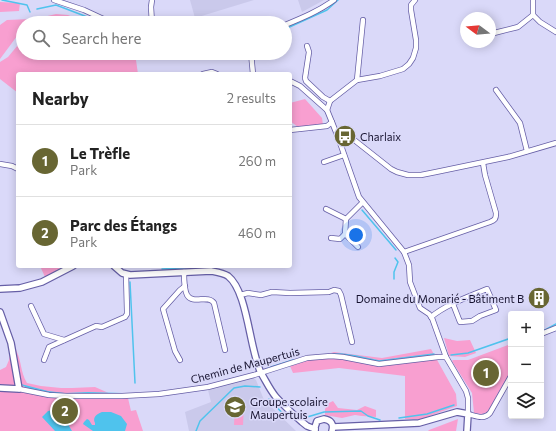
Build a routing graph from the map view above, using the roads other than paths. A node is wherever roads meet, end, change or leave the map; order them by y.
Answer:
1 (54, 0) edge
2 (152, 0) edge
3 (334, 0) edge
4 (416, 0) edge
5 (533, 0) edge
6 (533, 15) junction
7 (97, 16) edge
8 (152, 16) edge
9 (363, 20) dead end
10 (292, 22) edge
11 (496, 32) edge
12 (556, 32) edge
13 (307, 46) dead end
14 (252, 60) edge
15 (253, 72) edge
16 (357, 80) junction
17 (292, 82) edge
18 (496, 90) dead end
19 (323, 97) junction
20 (330, 101) junction
21 (318, 102) junction
22 (327, 110) junction
23 (332, 122) junction
24 (292, 130) edge
25 (338, 137) junction
26 (556, 143) edge
27 (527, 151) junction
28 (344, 155) junction
29 (324, 162) dead end
30 (483, 163) junction
31 (0, 164) edge
32 (16, 168) edge
33 (362, 203) junction
34 (326, 209) dead end
35 (346, 219) junction
36 (345, 234) junction
37 (331, 238) dead end
38 (358, 247) dead end
39 (404, 252) junction
40 (68, 268) edge
41 (116, 268) edge
42 (184, 272) junction
43 (126, 274) junction
44 (185, 286) junction
45 (0, 289) edge
46 (240, 295) junction
47 (453, 304) junction
48 (31, 306) dead end
49 (0, 312) edge
50 (431, 317) junction
51 (556, 328) edge
52 (544, 333) edge
53 (64, 340) junction
54 (352, 342) dead end
55 (225, 350) dead end
56 (446, 357) junction
57 (44, 360) dead end
58 (180, 360) dead end
59 (261, 372) junction
60 (508, 381) edge
61 (18, 386) junction
62 (0, 388) edge
63 (468, 414) junction
64 (333, 429) edge
65 (315, 430) edge
66 (467, 431) edge

1 - 7 street
2 - 8 street
3 - 10 street
4 - 16 street
5 - 6 street
6 - 11 street
6 - 12 street
9 - 16 street
13 - 19 street
14 - 15 street
16 - 20 street
17 - 21 street
18 - 27 street
19 - 20 street
19 - 21 street
20 - 22 street
21 - 22 street
22 - 23 street
23 - 24 street
23 - 25 street
25 - 28 street
25 - 30 street
26 - 27 street
27 - 30 street
28 - 29 street
28 - 33 street
30 - 39 street
31 - 32 street
33 - 35 street
33 - 39 street
34 - 35 street
35 - 36 street
36 - 37 street
36 - 38 street
39 - 50 street
40 - 45 street
41 - 43 street
42 - 43 street
42 - 44 street
42 - 46 street
43 - 53 street
44 - 55 street
44 - 58 street
46 - 54 street
46 - 59 street
47 - 47 street
47 - 50 street
48 - 53 street
49 - 61 street
50 - 56 street
51 - 52 street
53 - 57 street
56 - 59 street, Chemin de Maupertuis
56 - 63 street
59 - 61 street, Chemin de Maupertuis
59 - 65 street
60 - 63 street
61 - 62 street, Chemin de Maupertuis
63 - 64 street
63 - 66 street
64 - 65 street

